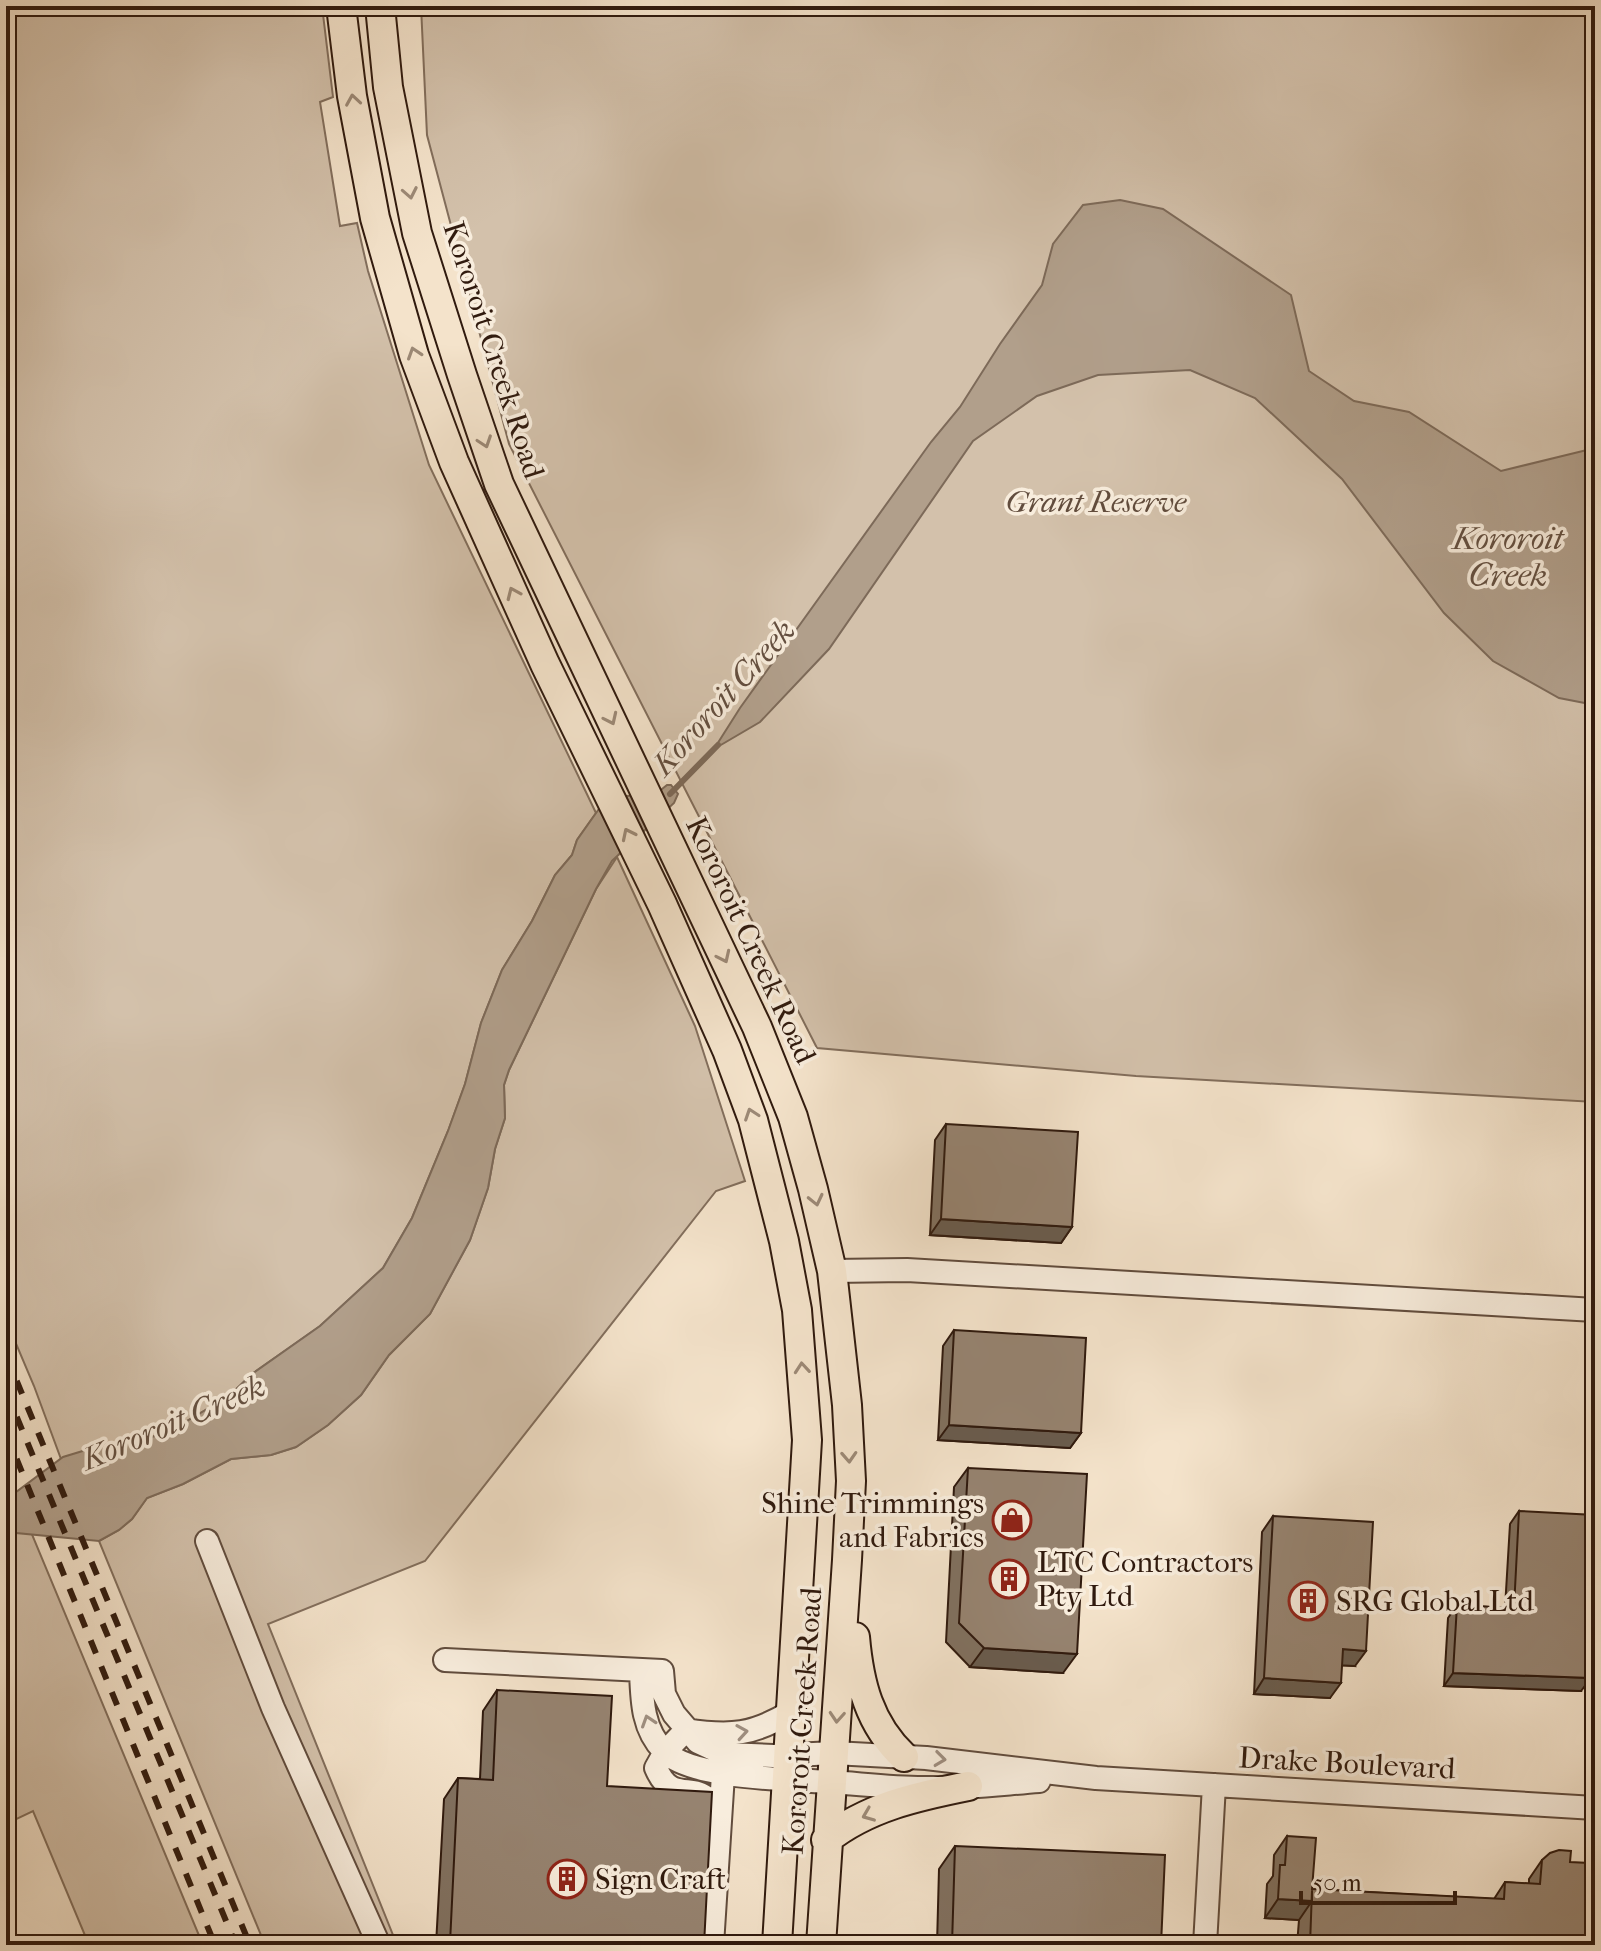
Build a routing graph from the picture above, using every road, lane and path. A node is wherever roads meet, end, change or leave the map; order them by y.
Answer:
1 (341, 6) edge
2 (380, 6) edge
3 (832, 1271) junction
4 (1595, 1310) edge
5 (207, 1541) dead end
6 (847, 1560) junction
7 (445, 1660) dead end
8 (652, 1671) junction
9 (792, 1711) junction
10 (686, 1730) junction
11 (665, 1752) junction
12 (834, 1753) junction
13 (904, 1757) junction
14 (724, 1763) junction
15 (788, 1768) junction
16 (1096, 1778) junction
17 (832, 1782) junction
18 (1214, 1785) junction
19 (968, 1786) junction
20 (1595, 1808) edge
21 (719, 1821) junction
22 (826, 1840) junction
23 (379, 1945) edge
24 (712, 1945) edge
25 (777, 1945) edge
26 (821, 1945) edge
27 (1205, 1945) edge

9 -> 1 main road, Kororoit Creek Road
2 -> 3 main road, Kororoit Creek Road
3 - 4 street
3 -> 6 main road, Kororoit Creek Road
5 - 23 street
6 -> 12 main road, Kororoit Creek Road
6 - 13 main road
7 - 8 street
8 - 10 street
11 -> 8 street
10 -> 9 street
9 - 15 main road, Kororoit Creek Road
10 - 11 street
10 - 14 street
11 - 14 street
11 - 21 street
12 - 13 street, Drake Boulevard
12 - 15 street, Drake Boulevard
12 - 17 main road, Kororoit Creek Road
13 -> 16 street, Drake Boulevard
14 - 15 street
14 - 21 street
15 - 17 street, Drake Boulevard
15 - 25 main road, Kororoit Creek Road
16 - 18 street, Drake Boulevard
16 - 19 street, Drake Boulevard
17 - 19 street, Drake Boulevard
17 - 22 main road, Kororoit Creek Road
18 - 20 street, Drake Boulevard
18 - 27 street
19 -> 22 main road
21 - 24 street
22 - 26 main road, Kororoit Creek Road

